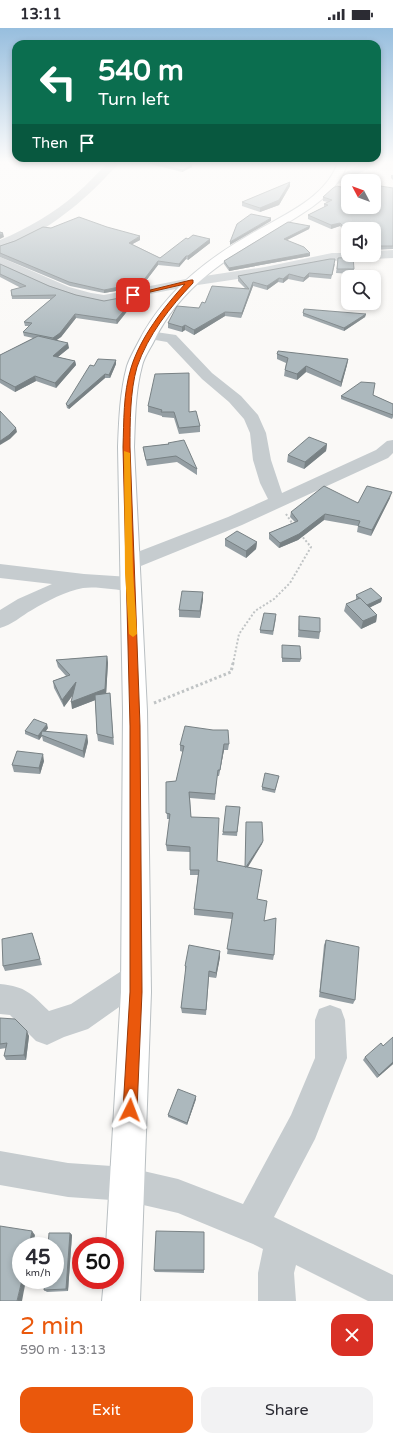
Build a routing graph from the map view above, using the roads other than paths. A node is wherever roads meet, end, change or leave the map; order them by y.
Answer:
1 (44, 221) edge
2 (282, 221) edge
3 (0, 244) edge
4 (393, 254) edge
5 (0, 260) edge
6 (191, 282) junction
7 (149, 335) junction
8 (393, 445) edge
9 (278, 502) junction
10 (0, 572) edge
11 (129, 573) junction
12 (84, 581) junction
13 (0, 621) edge
14 (136, 978) junction
15 (0, 999) edge
16 (330, 1020) dead end
17 (0, 1168) edge
18 (126, 1184) junction
19 (251, 1225) junction
20 (283, 1240) junction
21 (393, 1294) edge
22 (121, 1301) edge
23 (277, 1301) edge

1 - 3 street
2 - 6 main road
4 - 6 street
5 - 6 street
6 - 7 main road
7 - 9 street
7 - 11 main road
8 - 9 street
9 - 11 street
10 - 12 street
11 - 12 street
11 - 14 main road
12 - 13 street
14 - 15 street
14 - 18 main road
16 - 19 street
17 - 18 street
18 - 19 street
18 - 22 main road
19 - 20 street
20 - 21 street
20 - 23 street

